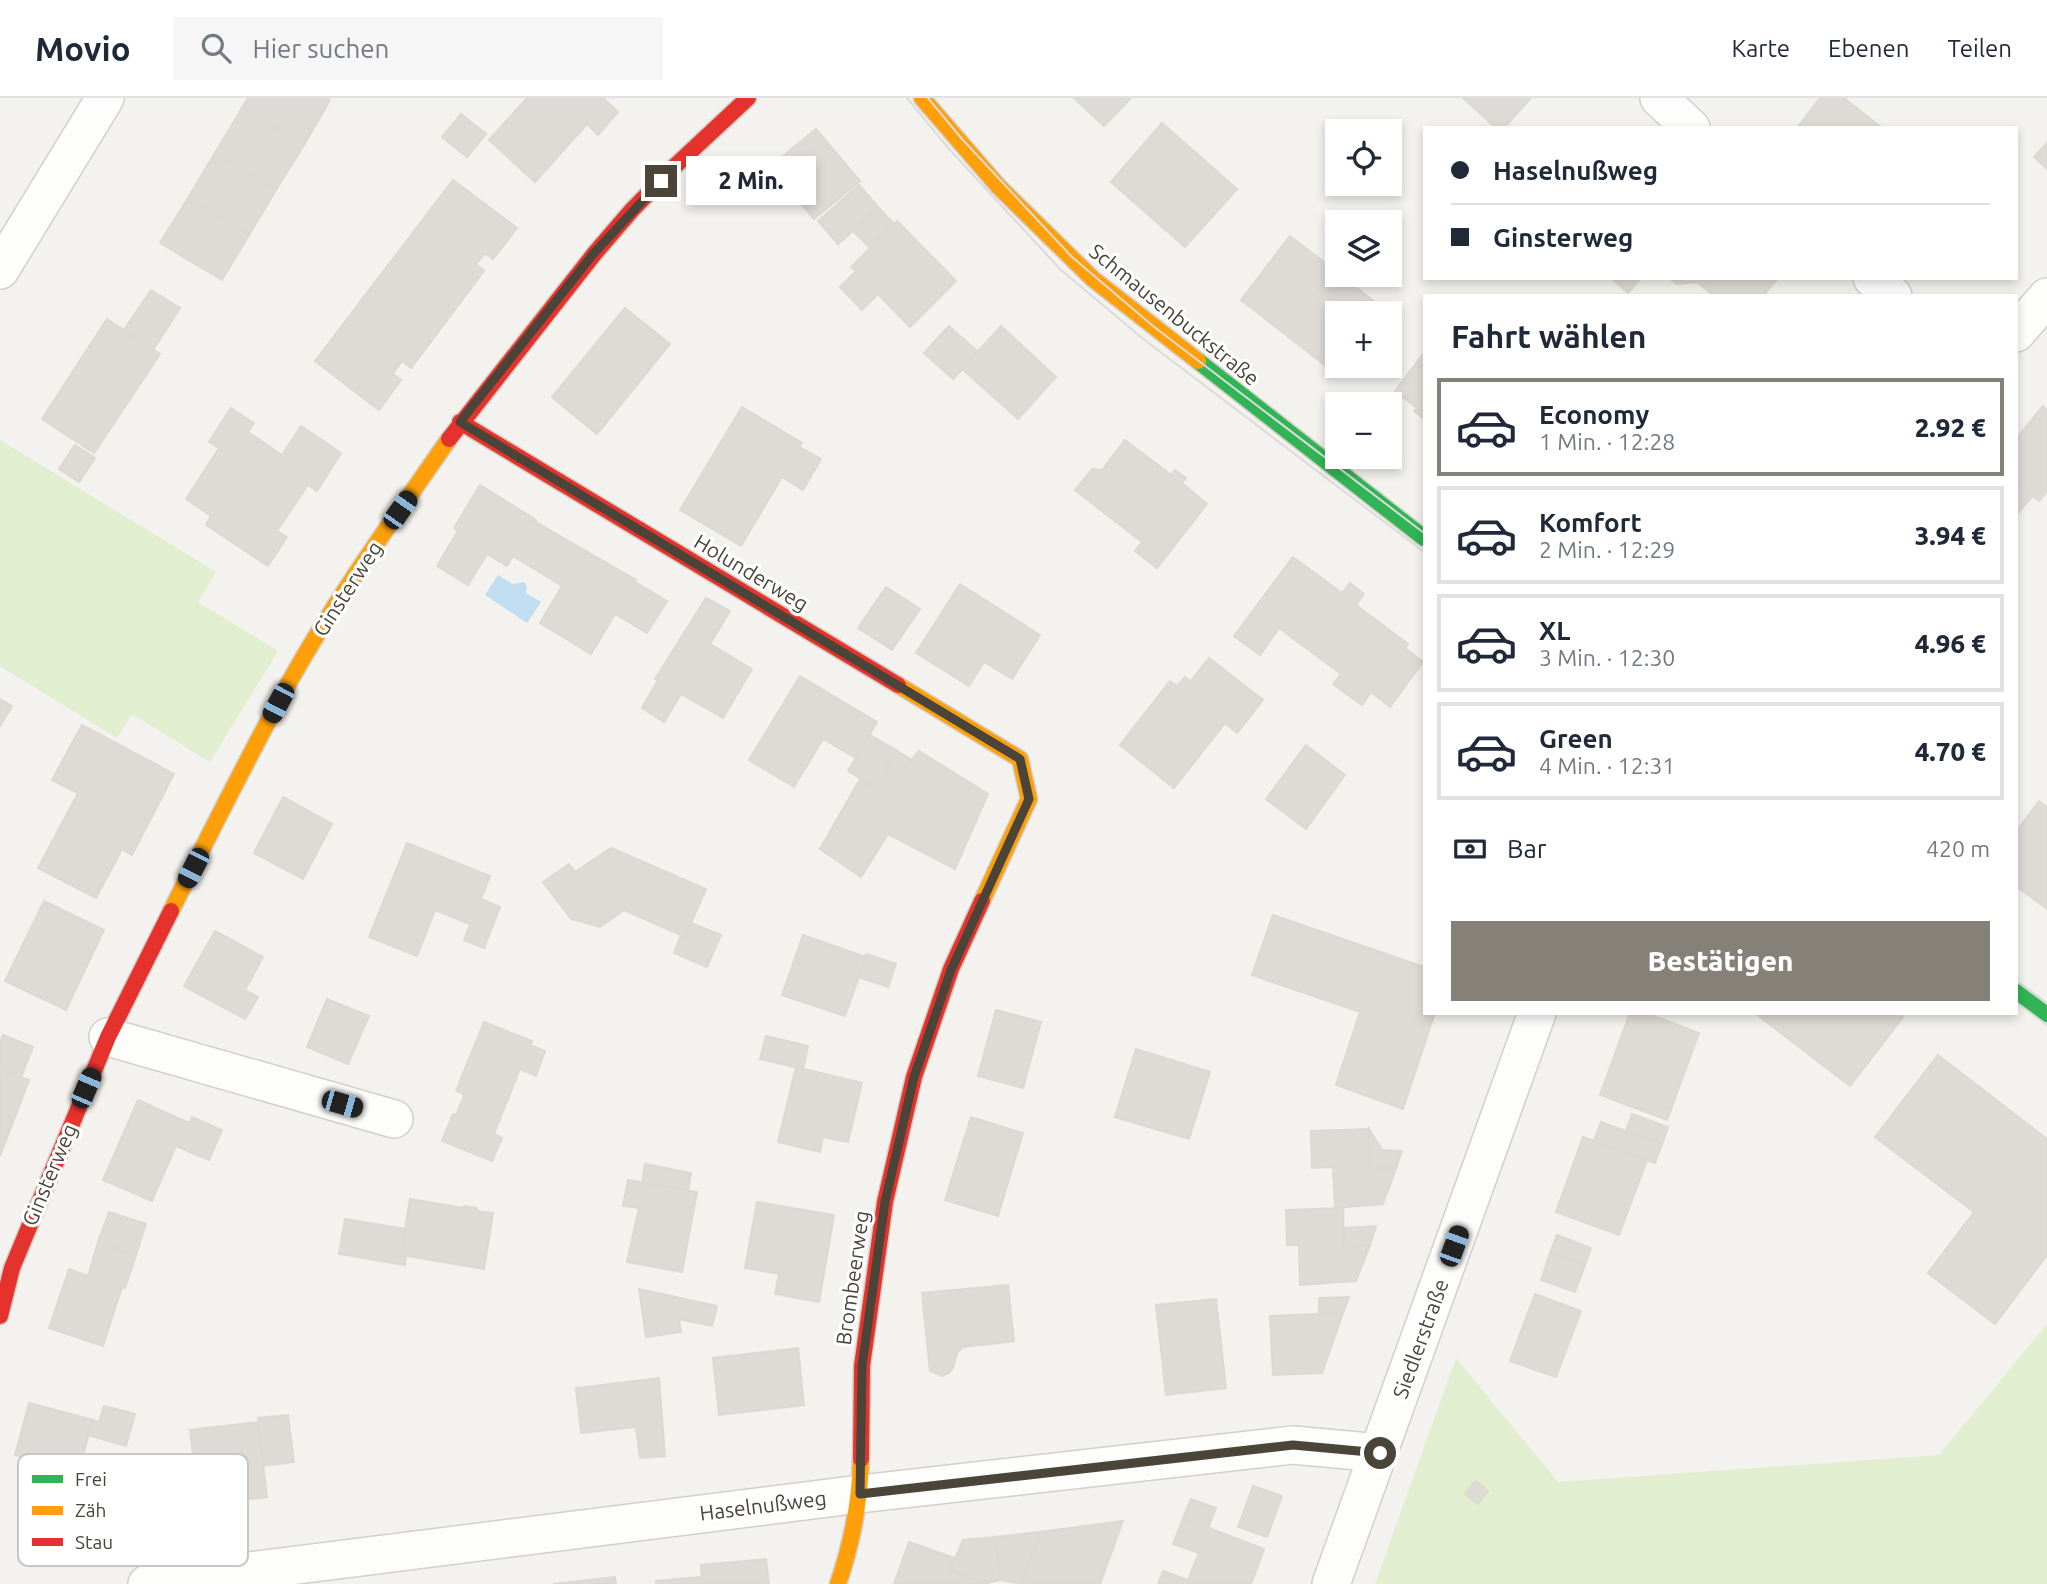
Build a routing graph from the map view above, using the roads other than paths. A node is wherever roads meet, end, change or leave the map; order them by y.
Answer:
1 (105, 98) edge
2 (748, 98) edge
3 (922, 98) edge
4 (1659, 98) edge
5 (1689, 126) edge
6 (0, 270) edge
7 (1874, 280) edge
8 (1891, 294) edge
9 (2047, 297) edge
10 (2018, 331) edge
11 (460, 422) junction
12 (1423, 537) edge
13 (1020, 759) joint
14 (2018, 992) edge
15 (2047, 1014) edge
16 (1536, 1015) edge
17 (108, 1037) junction
18 (394, 1119) dead end
19 (0, 1316) edge
20 (1380, 1453) junction
21 (860, 1494) junction
22 (147, 1584) edge
23 (838, 1584) edge
24 (1331, 1584) edge

1 - 6 street
2 - 11 street, Ginsterweg
3 - 12 street, Schmausenbuckstraße
4 - 5 street
7 - 8 street
9 - 10 street
11 - 13 street, Holunderweg
11 - 17 street, Ginsterweg
13 - 21 street, Brombeerweg
14 - 15 street
16 - 20 street, Siedlerstraße
17 - 18 street
17 - 19 street, Ginsterweg
20 - 21 street, Haselnußweg
20 - 24 street, Siedlerstraße
21 - 22 street, Haselnußweg
21 - 23 street, Brombeerweg

